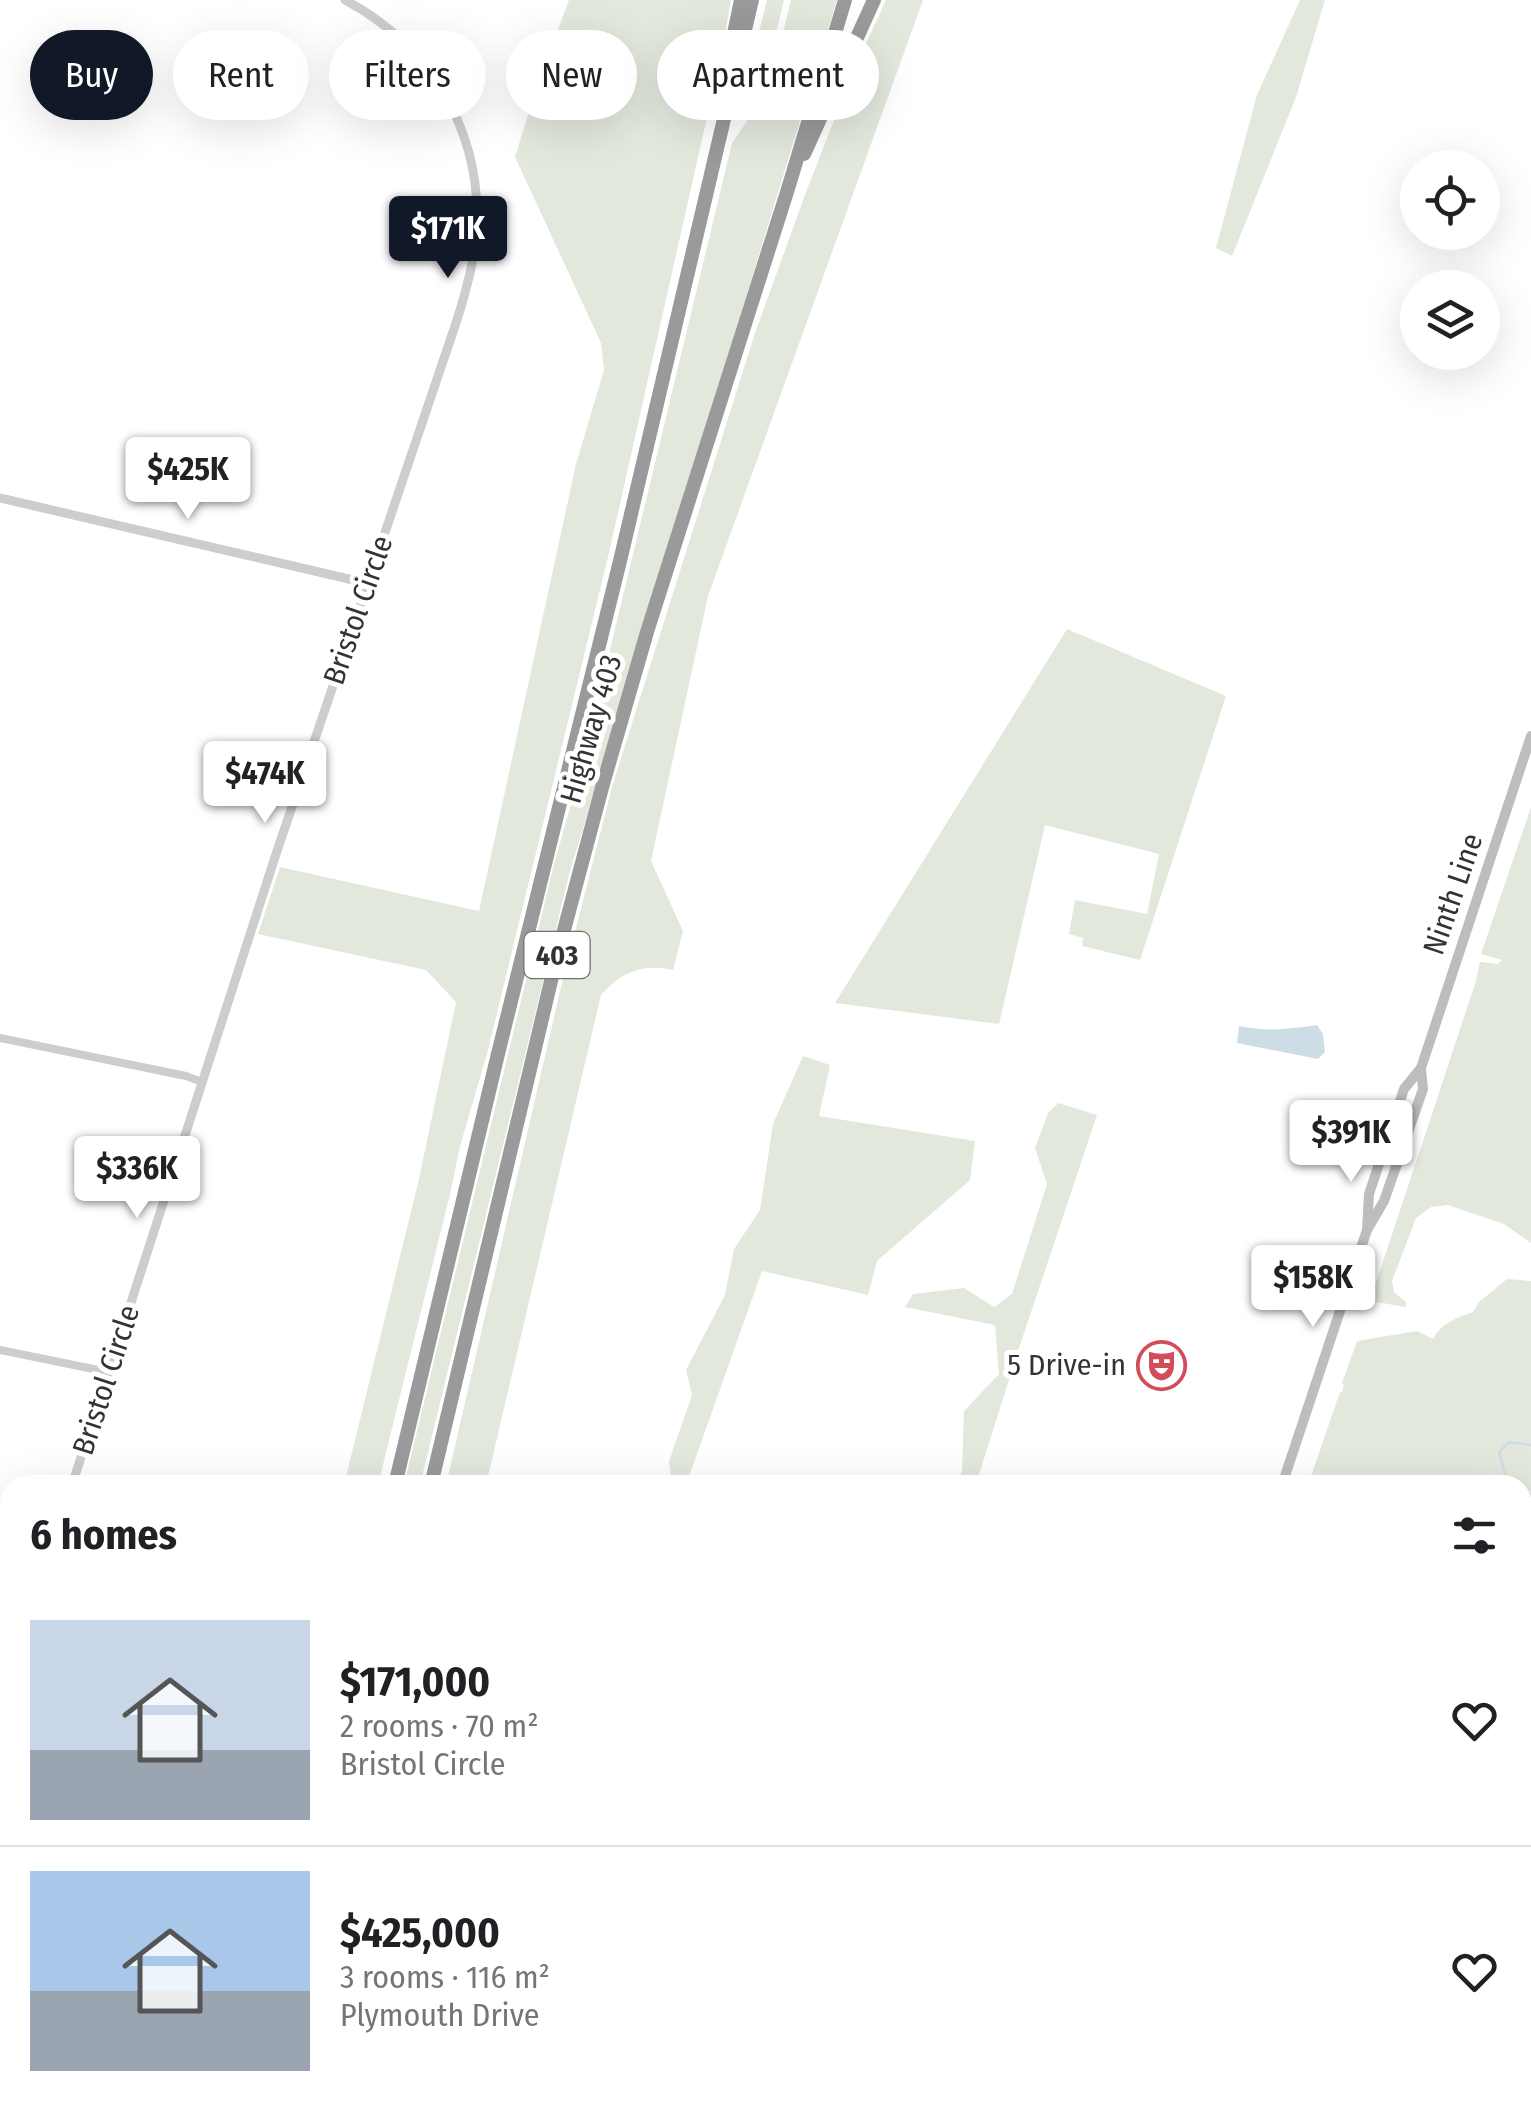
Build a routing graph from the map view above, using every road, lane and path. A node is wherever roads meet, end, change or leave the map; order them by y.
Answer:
1 (345, 0) edge
2 (742, 0) edge
3 (752, 0) edge
4 (845, 0) edge
5 (874, 0) edge
6 (735, 30) edge
7 (745, 30) edge
8 (724, 120) edge
9 (787, 192) junction
10 (0, 498) edge
11 (366, 583) junction
12 (1531, 736) edge
13 (0, 1038) edge
14 (1421, 1068) junction
15 (202, 1082) junction
16 (1367, 1230) junction
17 (0, 1350) edge
18 (108, 1372) junction
19 (75, 1475) edge
20 (397, 1475) edge
21 (433, 1475) edge
22 (1285, 1475) edge

1 - 11 street, Bristol Circle
2 - 6 highway
3 - 7 highway, Highway 403 / 403
4 - 9 highway, Highway 403 / 403
5 - 9 highway
8 - 20 highway, Highway 403 / 403
9 - 21 highway, Highway 403 / 403
10 - 11 street
11 - 15 street, Bristol Circle
12 - 14 main road, Ninth Line
13 - 15 street
14 - 16 main road, Ninth Line
14 - 16 main road, Ninth Line
15 - 18 street, Bristol Circle
16 - 22 main road, Ninth Line
17 - 18 street
18 - 19 street, Bristol Circle

